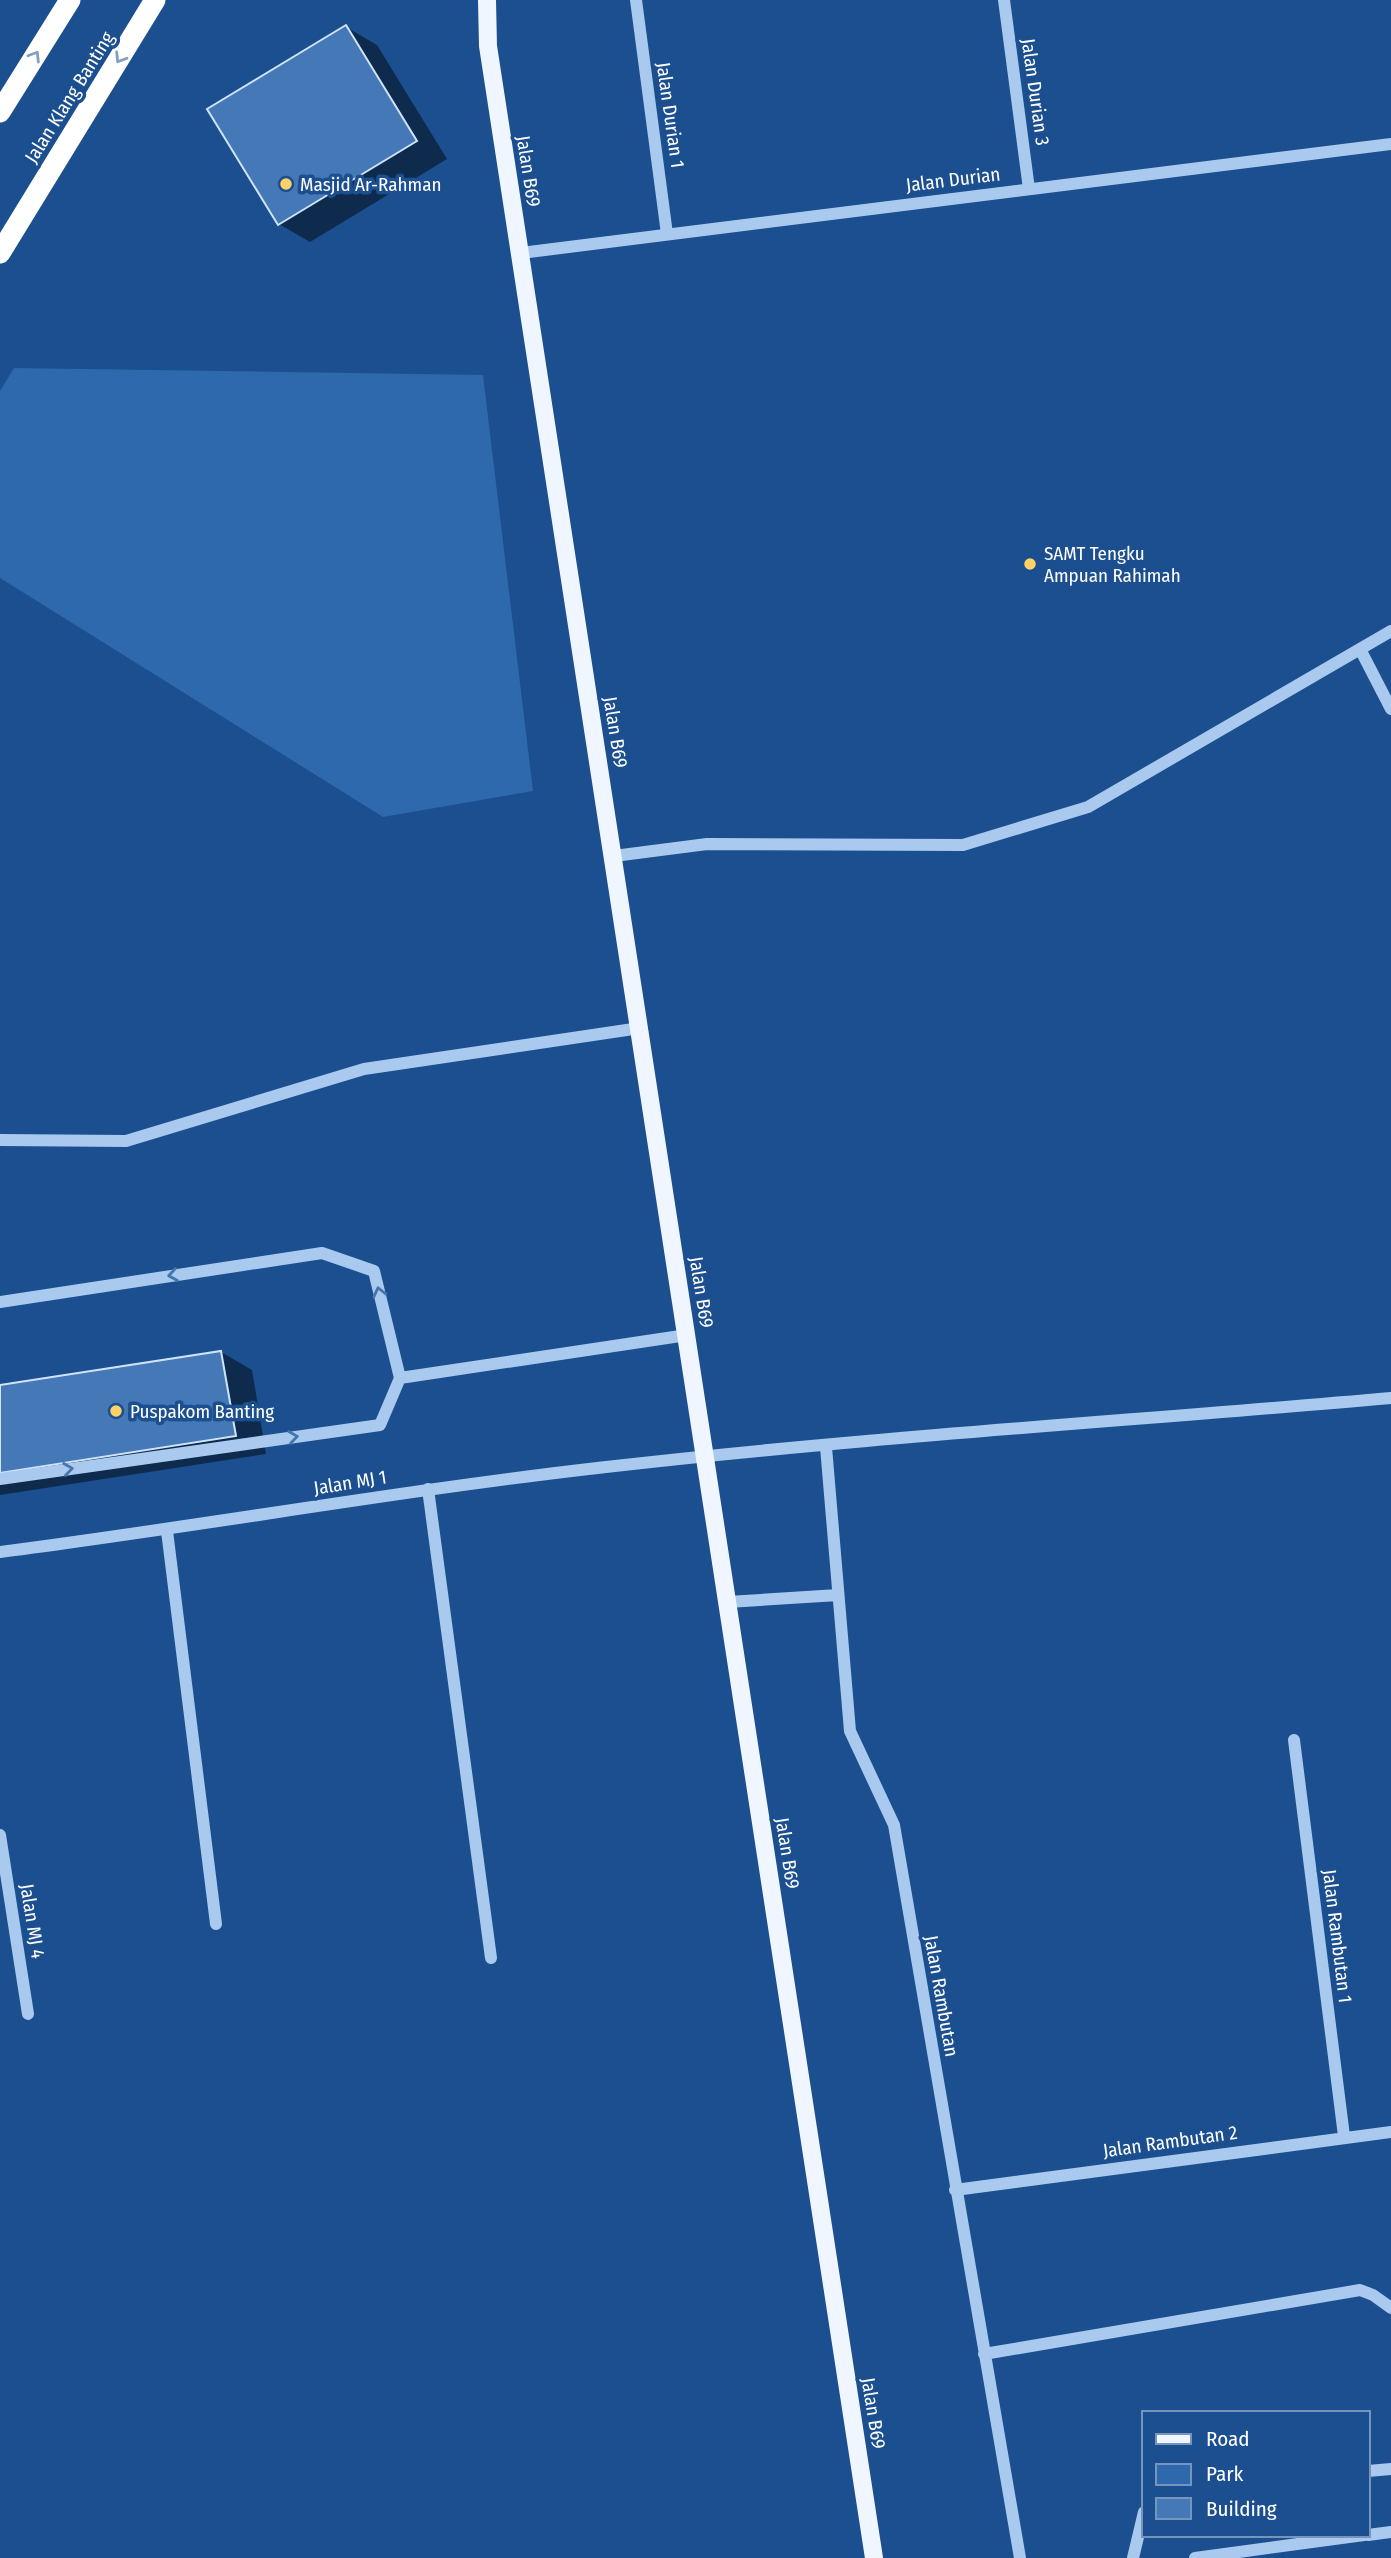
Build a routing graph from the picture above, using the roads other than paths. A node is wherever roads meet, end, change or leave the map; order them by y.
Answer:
1 (70, 0) edge
2 (155, 0) edge
3 (474, 0) edge
4 (487, 0) edge
5 (636, 0) edge
6 (1004, 0) edge
7 (486, 33) junction
8 (0, 112) edge
9 (1391, 144) edge
10 (1029, 189) junction
11 (667, 234) junction
12 (0, 253) edge
13 (521, 253) junction
14 (1391, 631) edge
15 (1360, 649) junction
16 (1391, 709) edge
17 (614, 856) junction
18 (640, 1028) junction
19 (0, 1140) edge
20 (0, 1301) edge
21 (687, 1335) junction
22 (400, 1378) junction
23 (1391, 1398) edge
24 (826, 1447) junction
25 (706, 1458) junction
26 (0, 1479) edge
27 (428, 1489) junction
28 (167, 1531) junction
29 (0, 1552) edge
30 (838, 1595) junction
31 (728, 1602) junction
32 (1294, 1740) dead end
33 (0, 1835) edge
34 (216, 1924) dead end
35 (491, 1958) dead end
36 (28, 2014) dead end
37 (1391, 2132) edge
38 (1344, 2136) junction
39 (955, 2190) junction
40 (1391, 2308) edge
41 (984, 2354) junction
42 (1391, 2469) edge
43 (1370, 2472) edge
44 (1142, 2520) edge
45 (1391, 2532) edge
46 (1370, 2535) edge
47 (1351, 2537) edge
48 (874, 2558) edge
49 (1020, 2558) edge
50 (1133, 2558) edge
51 (1195, 2558) edge

8 -> 1 highway
2 -> 12 highway, Jalan Klang Banting
3 - 7 main road
4 - 7 main road
5 - 11 street, Jalan Durian 1
6 - 10 street, Jalan Durian 3
7 - 13 main road, Jalan B69
9 - 10 street, Jalan Durian
10 - 11 street, Jalan Durian
11 - 13 street, Jalan Durian
13 - 17 main road, Jalan B69
14 - 15 street
15 - 16 street
15 - 17 street
17 - 18 main road, Jalan B69
18 - 19 street
18 - 21 main road, Jalan B69
22 -> 20 street
21 - 22 street
21 - 25 main road, Jalan B69
26 -> 22 street
23 - 24 street, Jalan MJ 1
24 - 25 street, Jalan MJ 1
24 - 30 street, Jalan Rambutan
25 - 27 street, Jalan MJ 1
25 - 31 main road, Jalan B69
27 - 28 street, Jalan MJ 1
27 - 35 street
28 - 29 street, Jalan MJ 1
28 - 34 street
30 - 31 street
30 - 39 street, Jalan Rambutan
31 - 48 main road, Jalan B69
32 - 38 street, Jalan Rambutan 1
33 - 36 street, Jalan MJ 4
37 - 38 street, Jalan Rambutan 2
38 - 39 street, Jalan Rambutan 2
39 - 41 street, Jalan Rambutan
40 - 41 street
41 - 49 street, Jalan Rambutan
42 - 43 street
44 - 50 street
45 - 46 street
47 - 51 street

